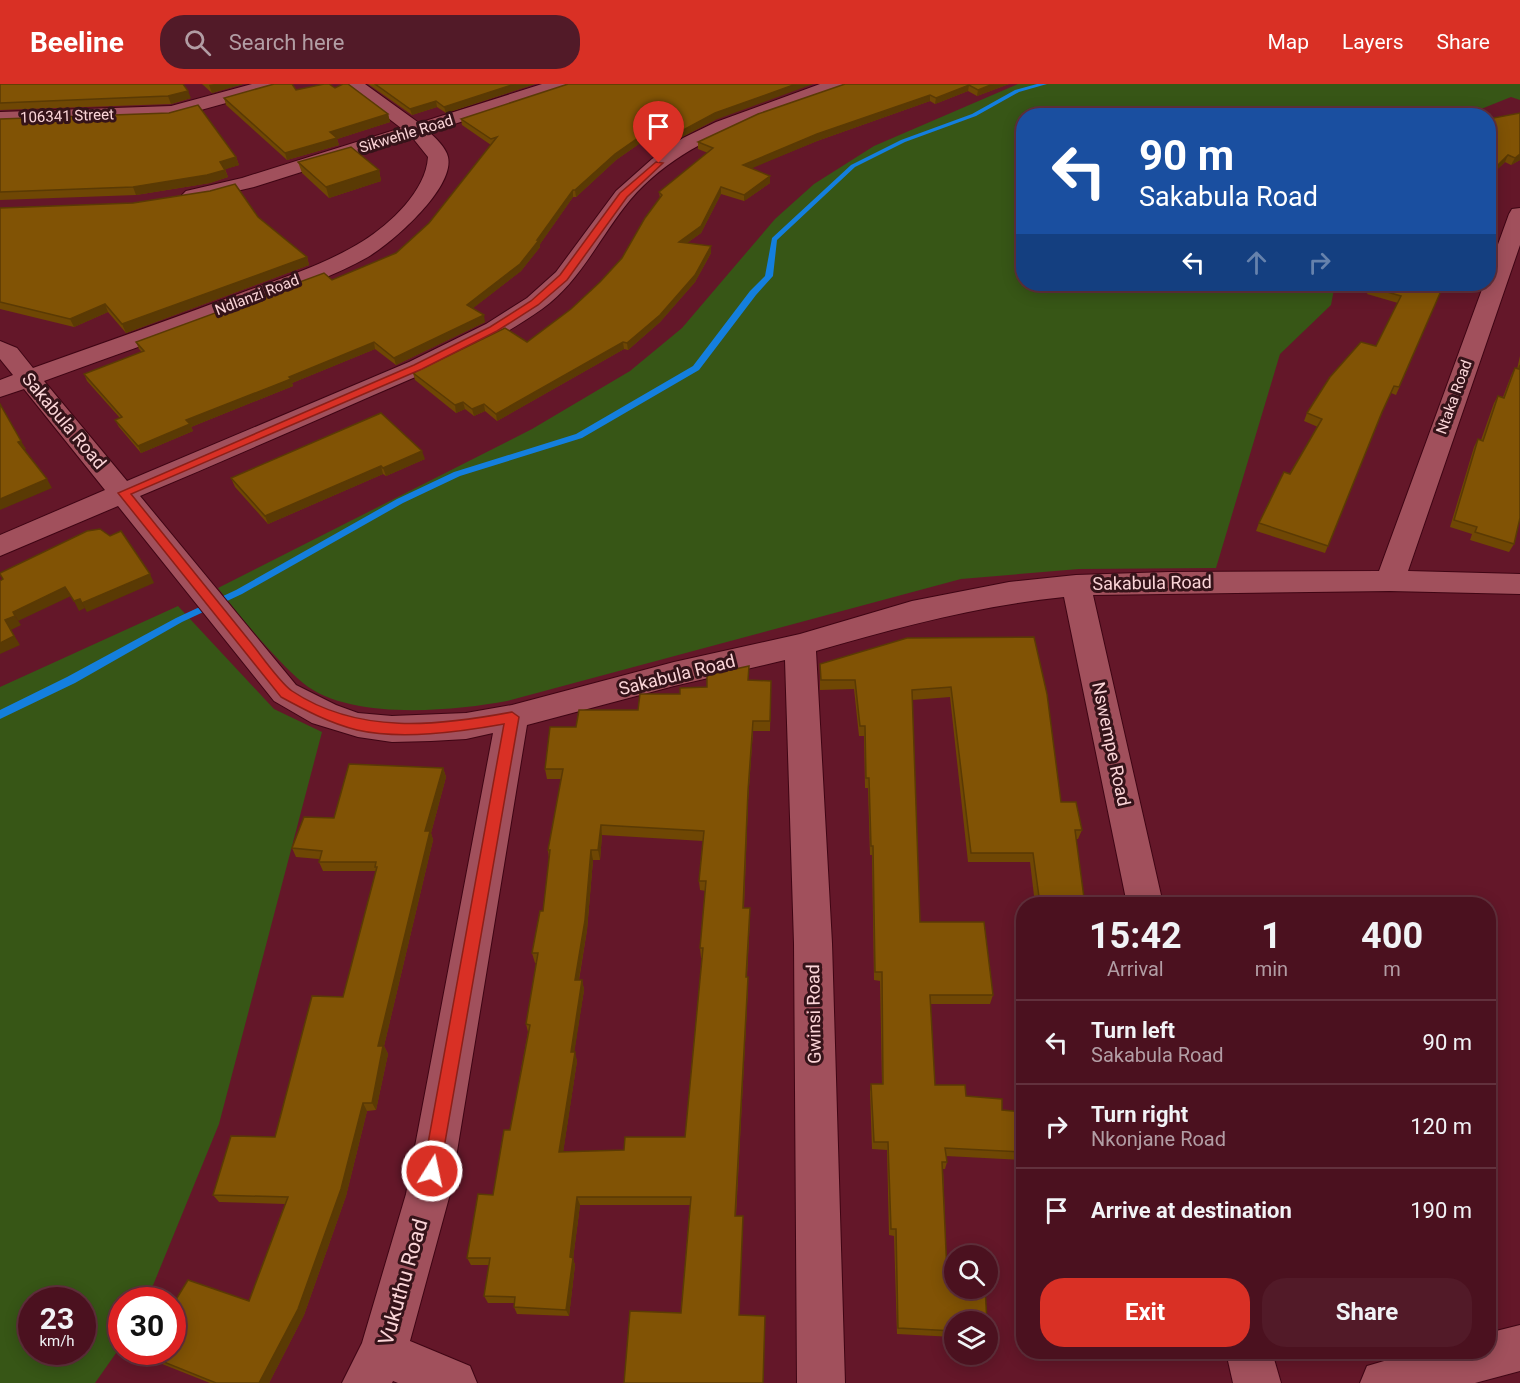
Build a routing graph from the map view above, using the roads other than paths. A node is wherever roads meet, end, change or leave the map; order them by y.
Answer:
1 (273, 84) edge
2 (353, 84) edge
3 (561, 84) edge
4 (837, 84) edge
5 (0, 118) edge
6 (417, 131) junction
7 (176, 199) edge
8 (1520, 214) edge
9 (1496, 282) edge
10 (1493, 291) edge
11 (0, 348) edge
12 (28, 379) junction
13 (0, 389) edge
14 (124, 493) junction
15 (0, 546) edge
16 (1390, 581) junction
17 (1520, 584) edge
18 (1076, 585) junction
19 (800, 645) junction
20 (512, 717) junction
21 (1143, 897) edge
22 (1520, 1348) edge
23 (1496, 1354) edge
24 (1251, 1359) edge
25 (1477, 1359) edge
26 (374, 1368) edge
27 (453, 1383) edge
28 (821, 1383) edge
29 (1257, 1383) edge
30 (1384, 1383) edge

1 - 5 street, 106341 Street
2 - 6 street
3 - 6 street, Sikwehle Road
4 - 14 street
6 - 7 street, Sikwehle Road
6 - 12 street, Ndlanzi Road
8 - 9 street, Ntaka Road
10 - 16 street, Ntaka Road
11 - 12 street, Sakabula Road
12 - 13 street, Ndlanzi Road
12 - 14 street, Sakabula Road
14 - 15 street
14 - 20 street, Sakabula Road
16 - 17 street, Sakabula Road
16 - 18 street, Sakabula Road
18 - 19 street, Sakabula Road
18 - 21 street, Nswempe Road
19 - 20 street, Sakabula Road
19 - 28 street, Gwinsi Road
20 - 26 street, Vukuthu Road
22 - 23 street
24 - 29 street
25 - 30 street
26 - 27 street

